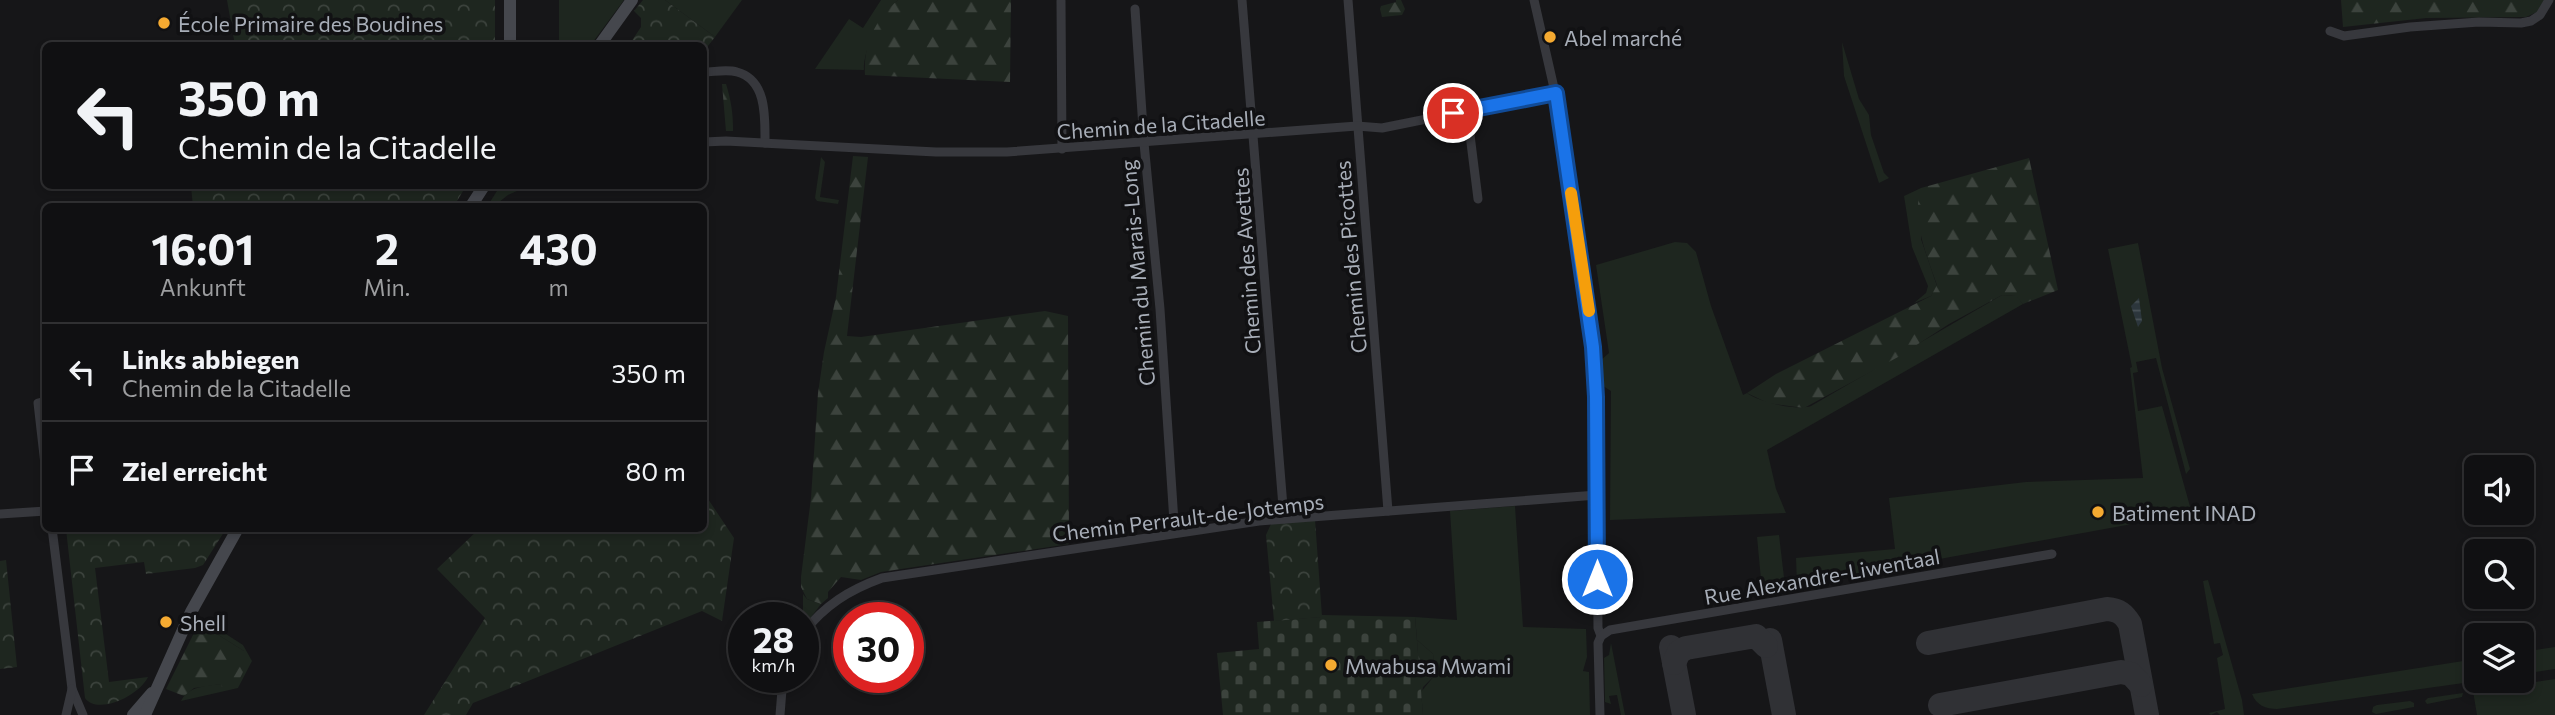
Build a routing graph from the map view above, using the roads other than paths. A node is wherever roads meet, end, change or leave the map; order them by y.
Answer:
1 (510, 0) edge
2 (632, 0) edge
3 (1242, 0) edge
4 (1348, 0) edge
5 (1534, 0) edge
6 (2549, 0) edge
7 (1061, 1) edge
8 (1135, 9) dead end
9 (2330, 32) dead end
10 (510, 42) edge
11 (602, 42) edge
12 (707, 72) edge
13 (1556, 93) junction
14 (1467, 111) junction
15 (1357, 126) junction
16 (1253, 134) junction
17 (707, 142) edge
18 (765, 143) junction
19 (1144, 143) junction
20 (1062, 149) junction
21 (1478, 199) dead end
22 (1597, 495) junction
23 (42, 511) edge
24 (1388, 511) junction
25 (0, 514) edge
26 (1284, 519) junction
27 (1182, 531) junction
28 (52, 532) edge
29 (236, 532) edge
30 (2052, 554) dead end
31 (819, 615) edge
32 (1601, 636) junction
33 (72, 689) junction
34 (782, 693) edge
35 (139, 712) edge
36 (66, 715) edge
37 (83, 715) edge
38 (122, 715) edge
39 (780, 715) edge
40 (1600, 715) edge

1 - 10 main road
2 - 11 main road
3 - 16 street, Chemin des Avettes
4 - 15 street, Chemin des Picottes
5 - 13 street
6 - 9 street
7 - 20 street
8 - 19 street, Chemin du Marais-Long
12 - 18 street
13 - 14 street, Chemin de la Citadelle
13 - 22 street
14 - 15 street, Chemin de la Citadelle
14 - 21 street
15 - 16 street, Chemin de la Citadelle
15 - 24 street, Chemin des Picottes
16 - 19 street, Chemin de la Citadelle
16 - 26 street, Chemin des Avettes
17 - 18 street, Chemin de la Citadelle
18 - 20 street, Chemin de la Citadelle
19 - 20 street, Chemin de la Citadelle
19 - 27 street, Chemin du Marais-Long
22 - 24 street, Chemin Perrault-de-Jotemps
22 - 32 street
23 - 25 street
24 - 26 street, Chemin Perrault-de-Jotemps
26 - 27 street, Chemin Perrault-de-Jotemps
27 - 31 street, Chemin Perrault-de-Jotemps
28 - 33 street
29 - 35 main road
30 - 32 street, Rue Alexandre-Liwentaal
32 - 40 street
33 - 36 street
33 - 37 street
34 - 39 street
35 - 38 main road

